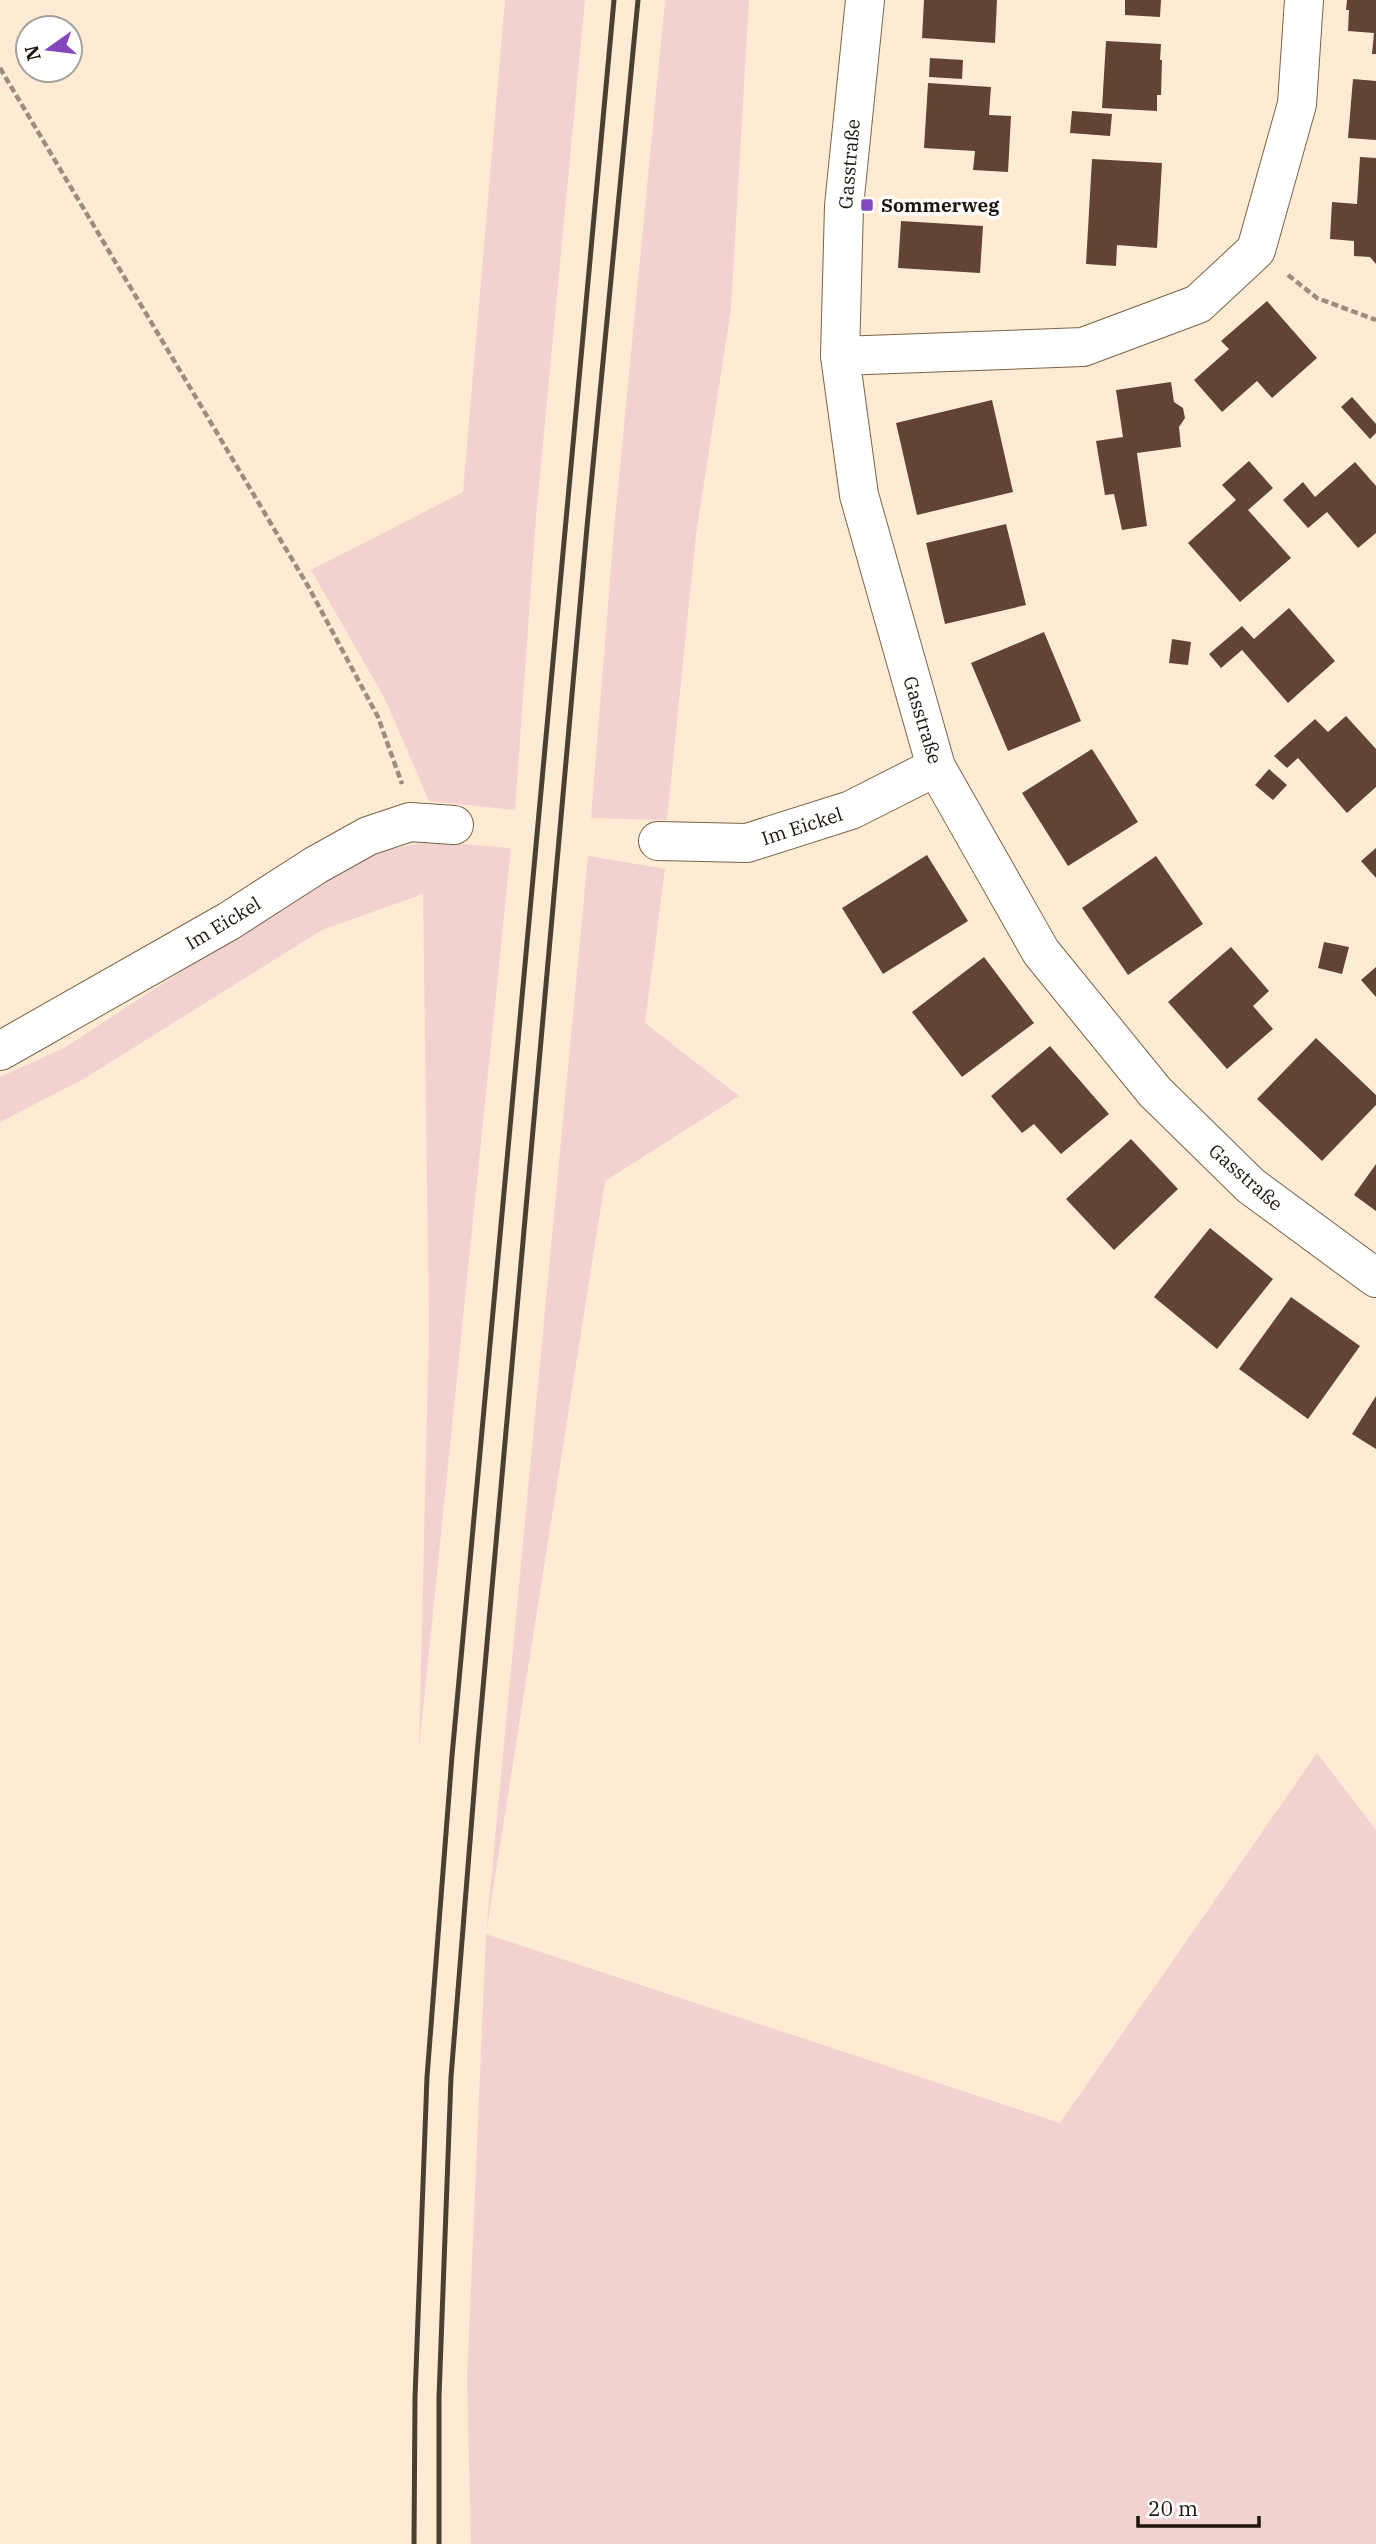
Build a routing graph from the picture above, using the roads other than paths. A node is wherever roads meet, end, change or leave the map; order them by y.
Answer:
1 (865, 0) edge
2 (1304, 0) edge
3 (840, 356) junction
4 (936, 767) junction
5 (454, 825) dead end
6 (658, 841) dead end
7 (0, 1051) edge
8 (1376, 1278) edge

1 - 3 street, Gasstraße
2 - 3 street
3 - 4 street, Gasstraße
4 - 6 street, Im Eickel
4 - 8 street, Gasstraße
5 - 7 street, Im Eickel

